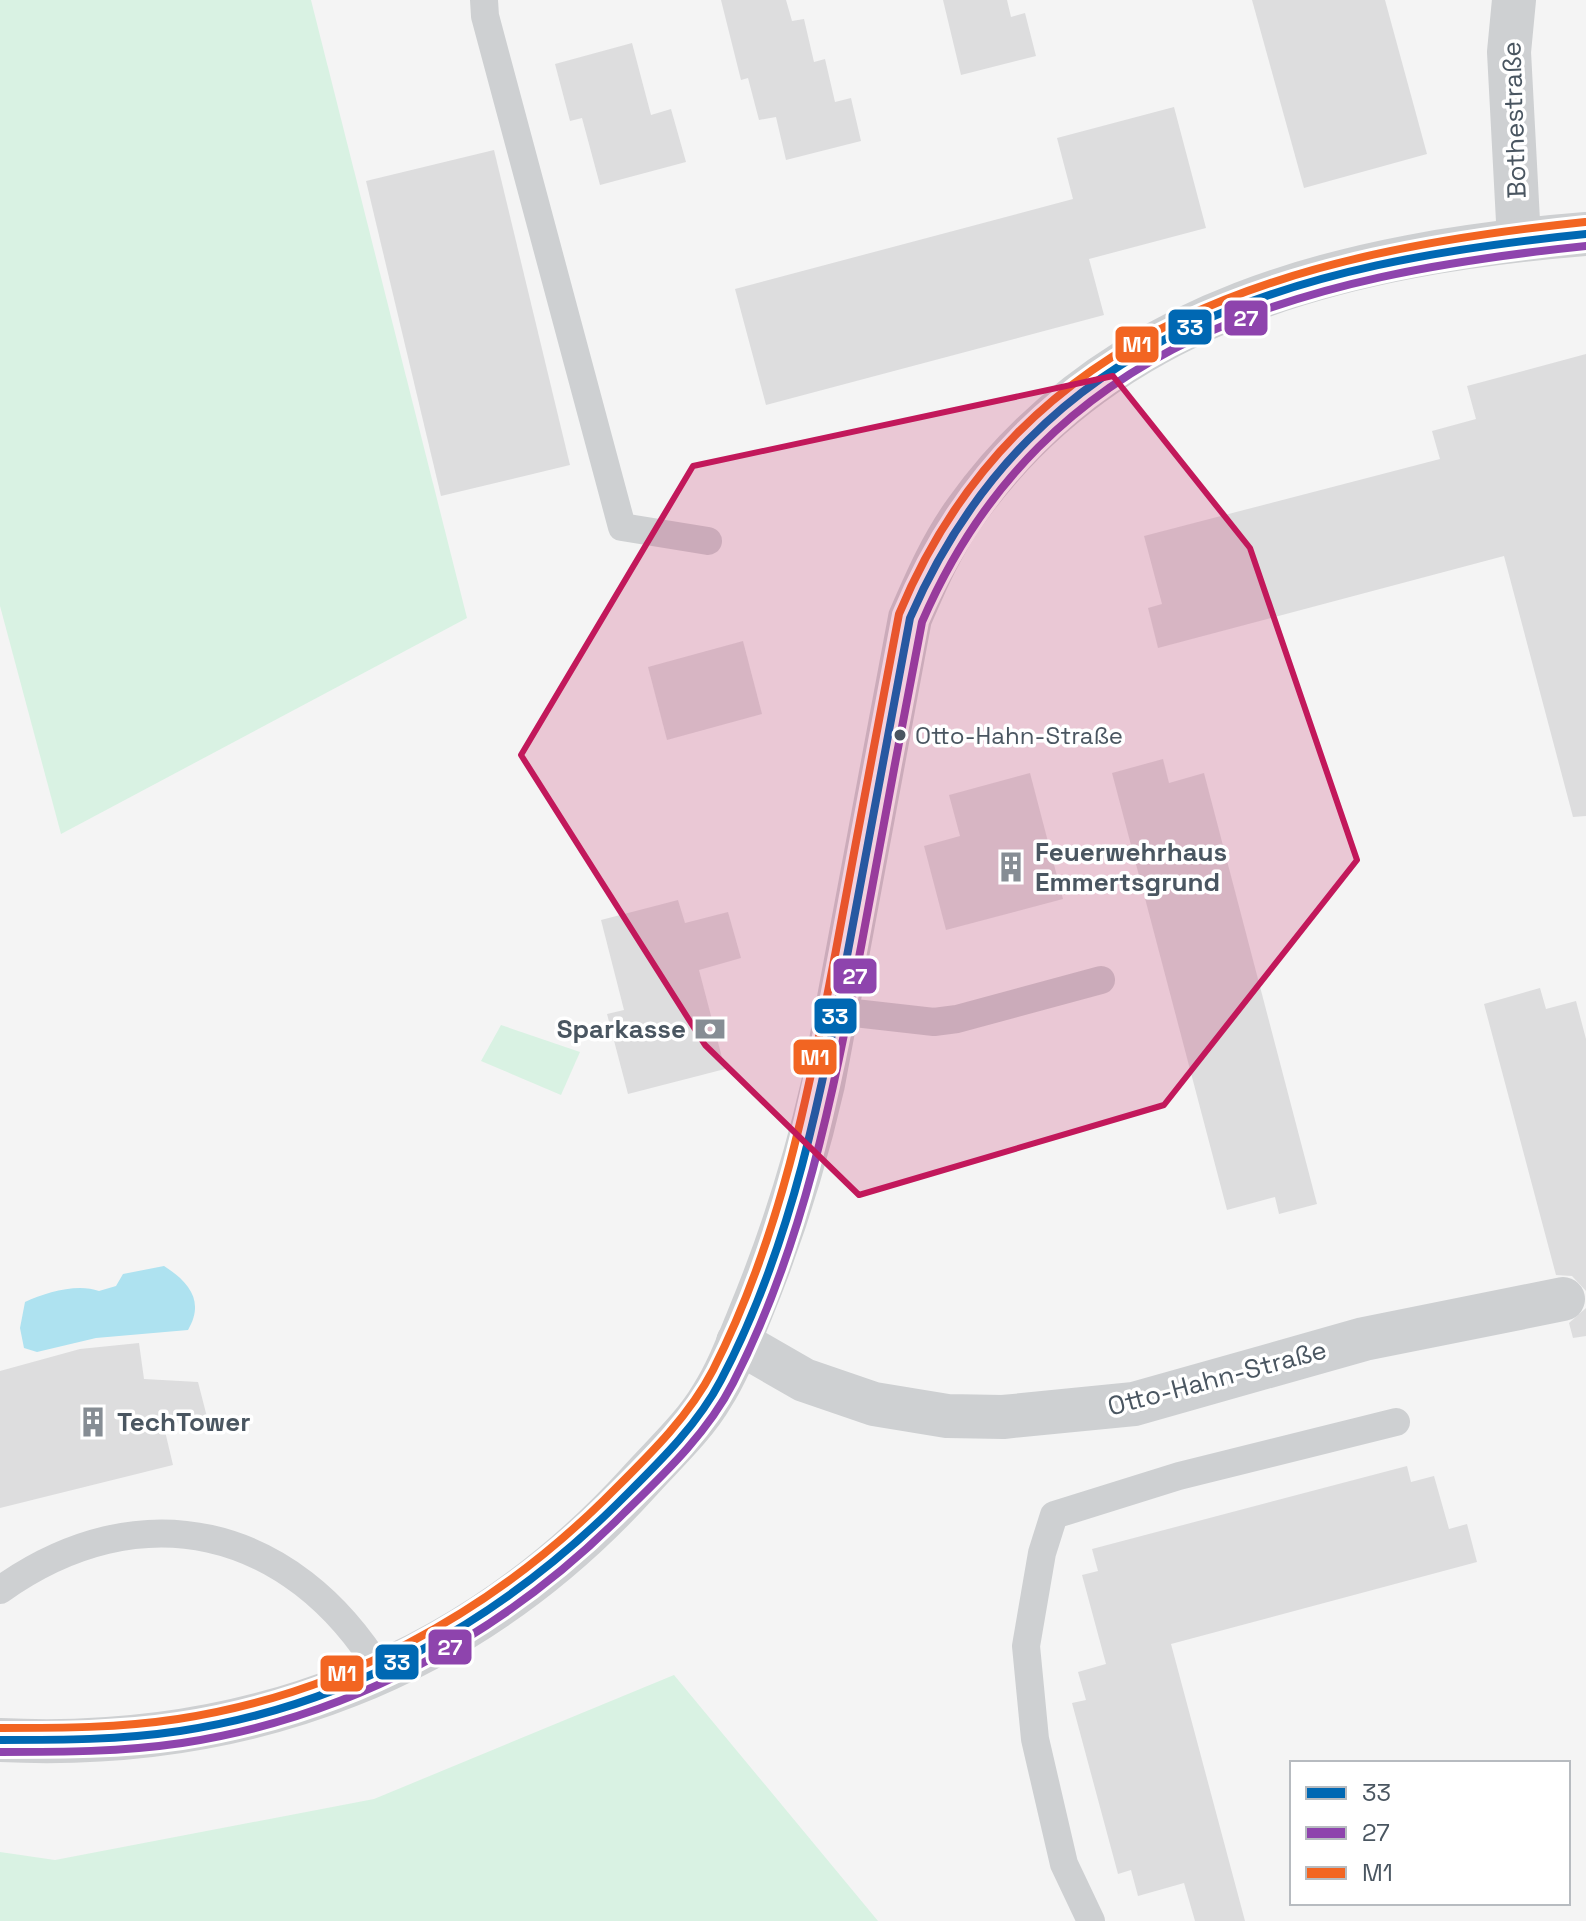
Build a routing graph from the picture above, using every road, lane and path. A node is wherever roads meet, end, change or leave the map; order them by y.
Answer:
1 (484, 0) edge
2 (1514, 0) edge
3 (1586, 234) edge
4 (1519, 240) junction
5 (708, 541) dead end
6 (1101, 980) dead end
7 (837, 1011) junction
8 (1563, 1299) dead end
9 (738, 1342) junction
10 (1396, 1422) dead end
11 (0, 1590) edge
12 (381, 1672) junction
13 (0, 1740) edge
14 (1091, 1921) edge

1 - 5 lane
2 - 4 street, Bothestraße
3 - 4 street
4 - 7 street
6 - 7 lane
7 - 9 street
8 - 9 street, Otto-Hahn-Straße
9 - 12 street
10 - 14 lane
11 - 12 lane
12 - 13 street

